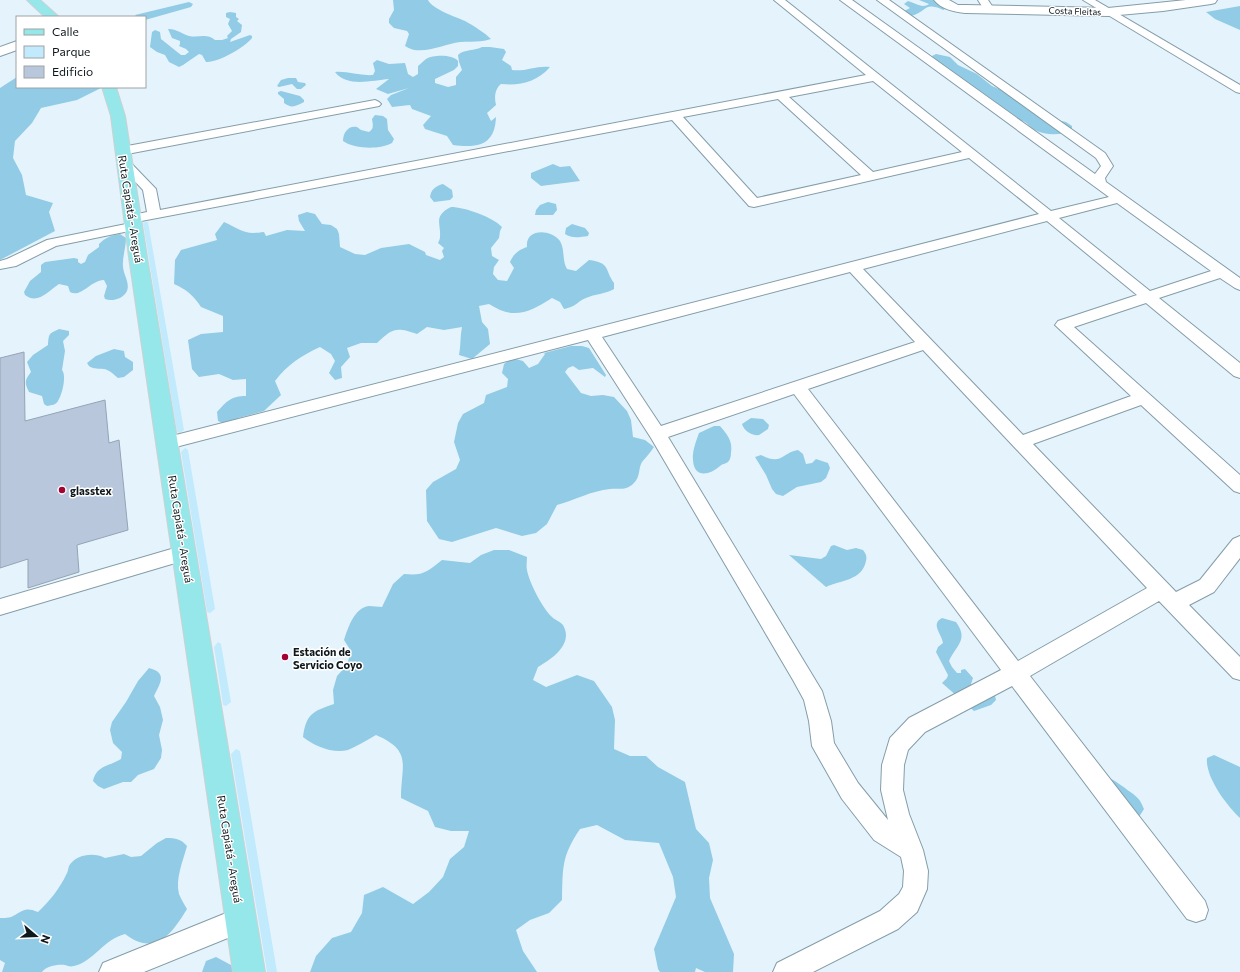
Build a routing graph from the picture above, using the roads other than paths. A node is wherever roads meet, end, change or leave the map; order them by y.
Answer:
1 (33, 0) edge
2 (779, 0) edge
3 (844, 0) edge
4 (882, 0) edge
5 (940, 0) edge
6 (1088, 0) edge
7 (1211, 0) edge
8 (986, 4) edge
9 (1108, 12) junction
10 (902, 14) junction
11 (52, 16) edge
12 (872, 20) junction
13 (16, 45) edge
14 (0, 52) edge
15 (876, 77) junction
16 (109, 88) edge
17 (1240, 90) edge
18 (780, 96) junction
19 (375, 104) dead end
20 (675, 116) junction
21 (972, 154) junction
22 (123, 157) junction
23 (871, 176) junction
24 (1100, 184) junction
25 (1119, 198) junction
26 (1049, 216) junction
27 (140, 219) junction
28 (0, 265) edge
29 (853, 266) junction
30 (1222, 272) junction
31 (1240, 285) edge
32 (1147, 297) junction
33 (592, 334) junction
34 (926, 344) junction
35 (1240, 372) edge
36 (797, 387) junction
37 (1144, 398) junction
38 (657, 434) junction
39 (1021, 442) junction
40 (168, 443) junction
41 (1240, 486) edge
42 (1240, 544) edge
43 (185, 553) junction
44 (1167, 597) junction
45 (0, 607) edge
46 (1240, 671) edge
47 (1016, 673) junction
48 (911, 850) junction
49 (1196, 910) dead end
50 (241, 920) junction
51 (112, 972) edge
52 (249, 972) edge
53 (786, 972) edge

1 - 11 main road
2 - 15 street
3 - 12 street
4 - 10 street
5 - 8 main road, Costa Fleitas
6 - 9 street
7 - 9 main road, Costa Fleitas
8 - 9 main road, Costa Fleitas
9 - 17 street
10 - 12 street
10 - 24 street
12 - 24 street
13 - 14 main road
15 - 18 street
15 - 21 street
16 - 22 main road, Ruta Capiatá - Areguá
18 - 20 street
18 - 23 street
19 - 22 street
20 - 23 street
20 - 27 street
21 - 23 street
21 - 26 street
22 - 27 main road, Ruta Capiatá - Areguá
24 - 25 street
25 - 26 street
25 - 30 street
26 - 29 street
26 - 32 street
27 - 28 street
27 - 40 main road, Ruta Capiatá - Areguá
29 - 33 street
29 - 34 street
30 - 31 street
30 - 32 street
32 - 35 street
32 - 37 street
33 - 38 street
33 - 40 street
34 - 36 street
34 - 39 street
36 - 38 street
36 - 47 street
37 - 39 street
37 - 41 street
38 - 48 street
39 - 44 street
40 - 43 main road, Ruta Capiatá - Areguá
42 - 44 street
43 - 45 street
43 - 50 main road, Ruta Capiatá - Areguá
44 - 46 street
44 - 47 street
47 - 48 street
47 - 49 street
48 - 53 street
50 - 51 street
50 - 52 main road, Ruta Capiatá - Areguá

